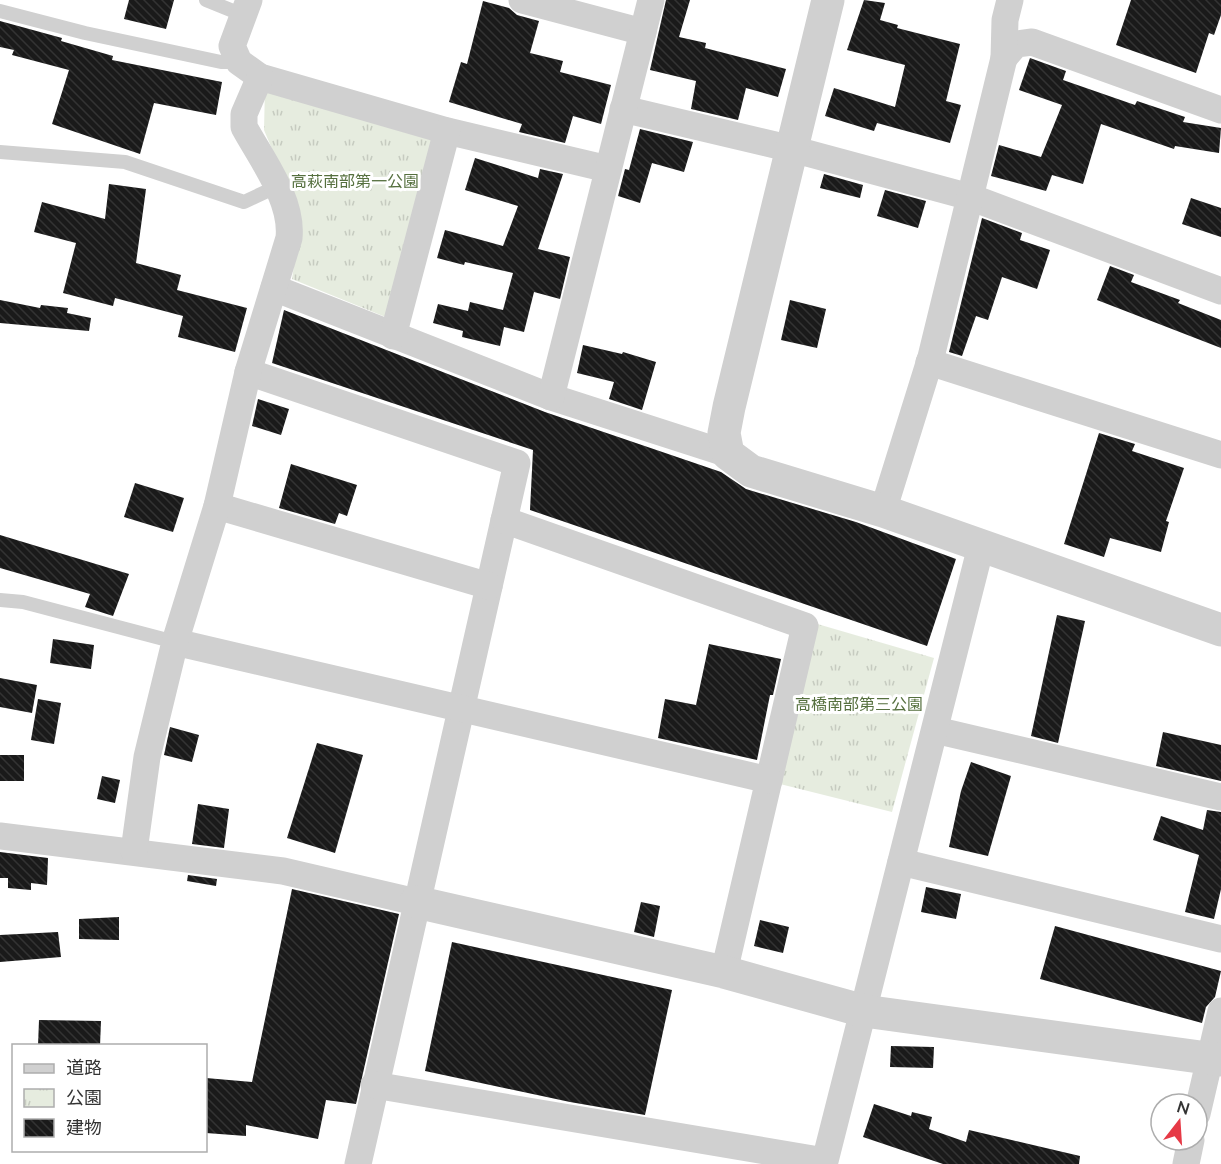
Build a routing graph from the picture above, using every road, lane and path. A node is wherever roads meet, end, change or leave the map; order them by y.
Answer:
1 (206, 0) edge
2 (522, 0) edge
3 (651, 0) edge
4 (828, 0) edge
5 (1010, 0) edge
6 (246, 8) edge
7 (0, 11) edge
8 (643, 32) junction
9 (1004, 58) junction
10 (250, 69) junction
11 (623, 110) junction
12 (1221, 110) edge
13 (447, 130) junction
14 (792, 149) junction
15 (0, 152) edge
16 (608, 169) junction
17 (276, 187) junction
18 (970, 197) junction
19 (274, 288) junction
20 (1221, 291) edge
21 (393, 336) junction
22 (930, 362) junction
23 (248, 372) junction
24 (551, 397) junction
25 (728, 454) junction
26 (1221, 455) edge
27 (217, 506) junction
28 (884, 511) junction
29 (504, 520) junction
30 (981, 546) junction
31 (489, 586) junction
32 (0, 600) edge
33 (1221, 630) edge
34 (175, 642) junction
35 (461, 709) junction
36 (935, 730) junction
37 (769, 780) junction
38 (1221, 797) edge
39 (0, 836) edge
40 (134, 851) junction
41 (901, 862) junction
42 (416, 902) junction
43 (1221, 939) edge
44 (724, 972) junction
45 (864, 1011) junction
46 (1221, 1011) edge
47 (1215, 1059) edge
48 (374, 1085) junction
49 (1204, 1092) edge
50 (358, 1164) edge

1 - 6 lane
2 - 8 street
3 - 8 street
4 - 14 street
5 - 9 street
6 - 10 street
7 - 10 lane
8 - 11 street
9 - 12 street
9 - 18 street
10 - 13 street
10 - 17 street
11 - 14 street
11 - 16 street
13 - 16 street
13 - 21 street
14 - 18 street
14 - 25 street
15 - 17 lane
16 - 24 street
17 - 19 street
18 - 20 street
18 - 22 street
19 - 21 street
19 - 23 street
21 - 24 street
22 - 26 street
22 - 28 street
23 - 27 street
23 - 29 street
24 - 25 street
25 - 28 street
27 - 31 street
27 - 34 street
28 - 30 street
29 - 31 street
29 - 37 street
30 - 33 street
30 - 36 street
31 - 35 street
32 - 34 lane
34 - 35 street
34 - 40 street
35 - 37 street
35 - 42 street
36 - 38 street
36 - 41 street
37 - 44 street
39 - 40 street
40 - 42 street
41 - 43 street
41 - 45 street
42 - 44 street
42 - 48 street
44 - 45 street
45 - 47 street
45 - 48 street
46 - 47 street
47 - 49 street
48 - 50 street

